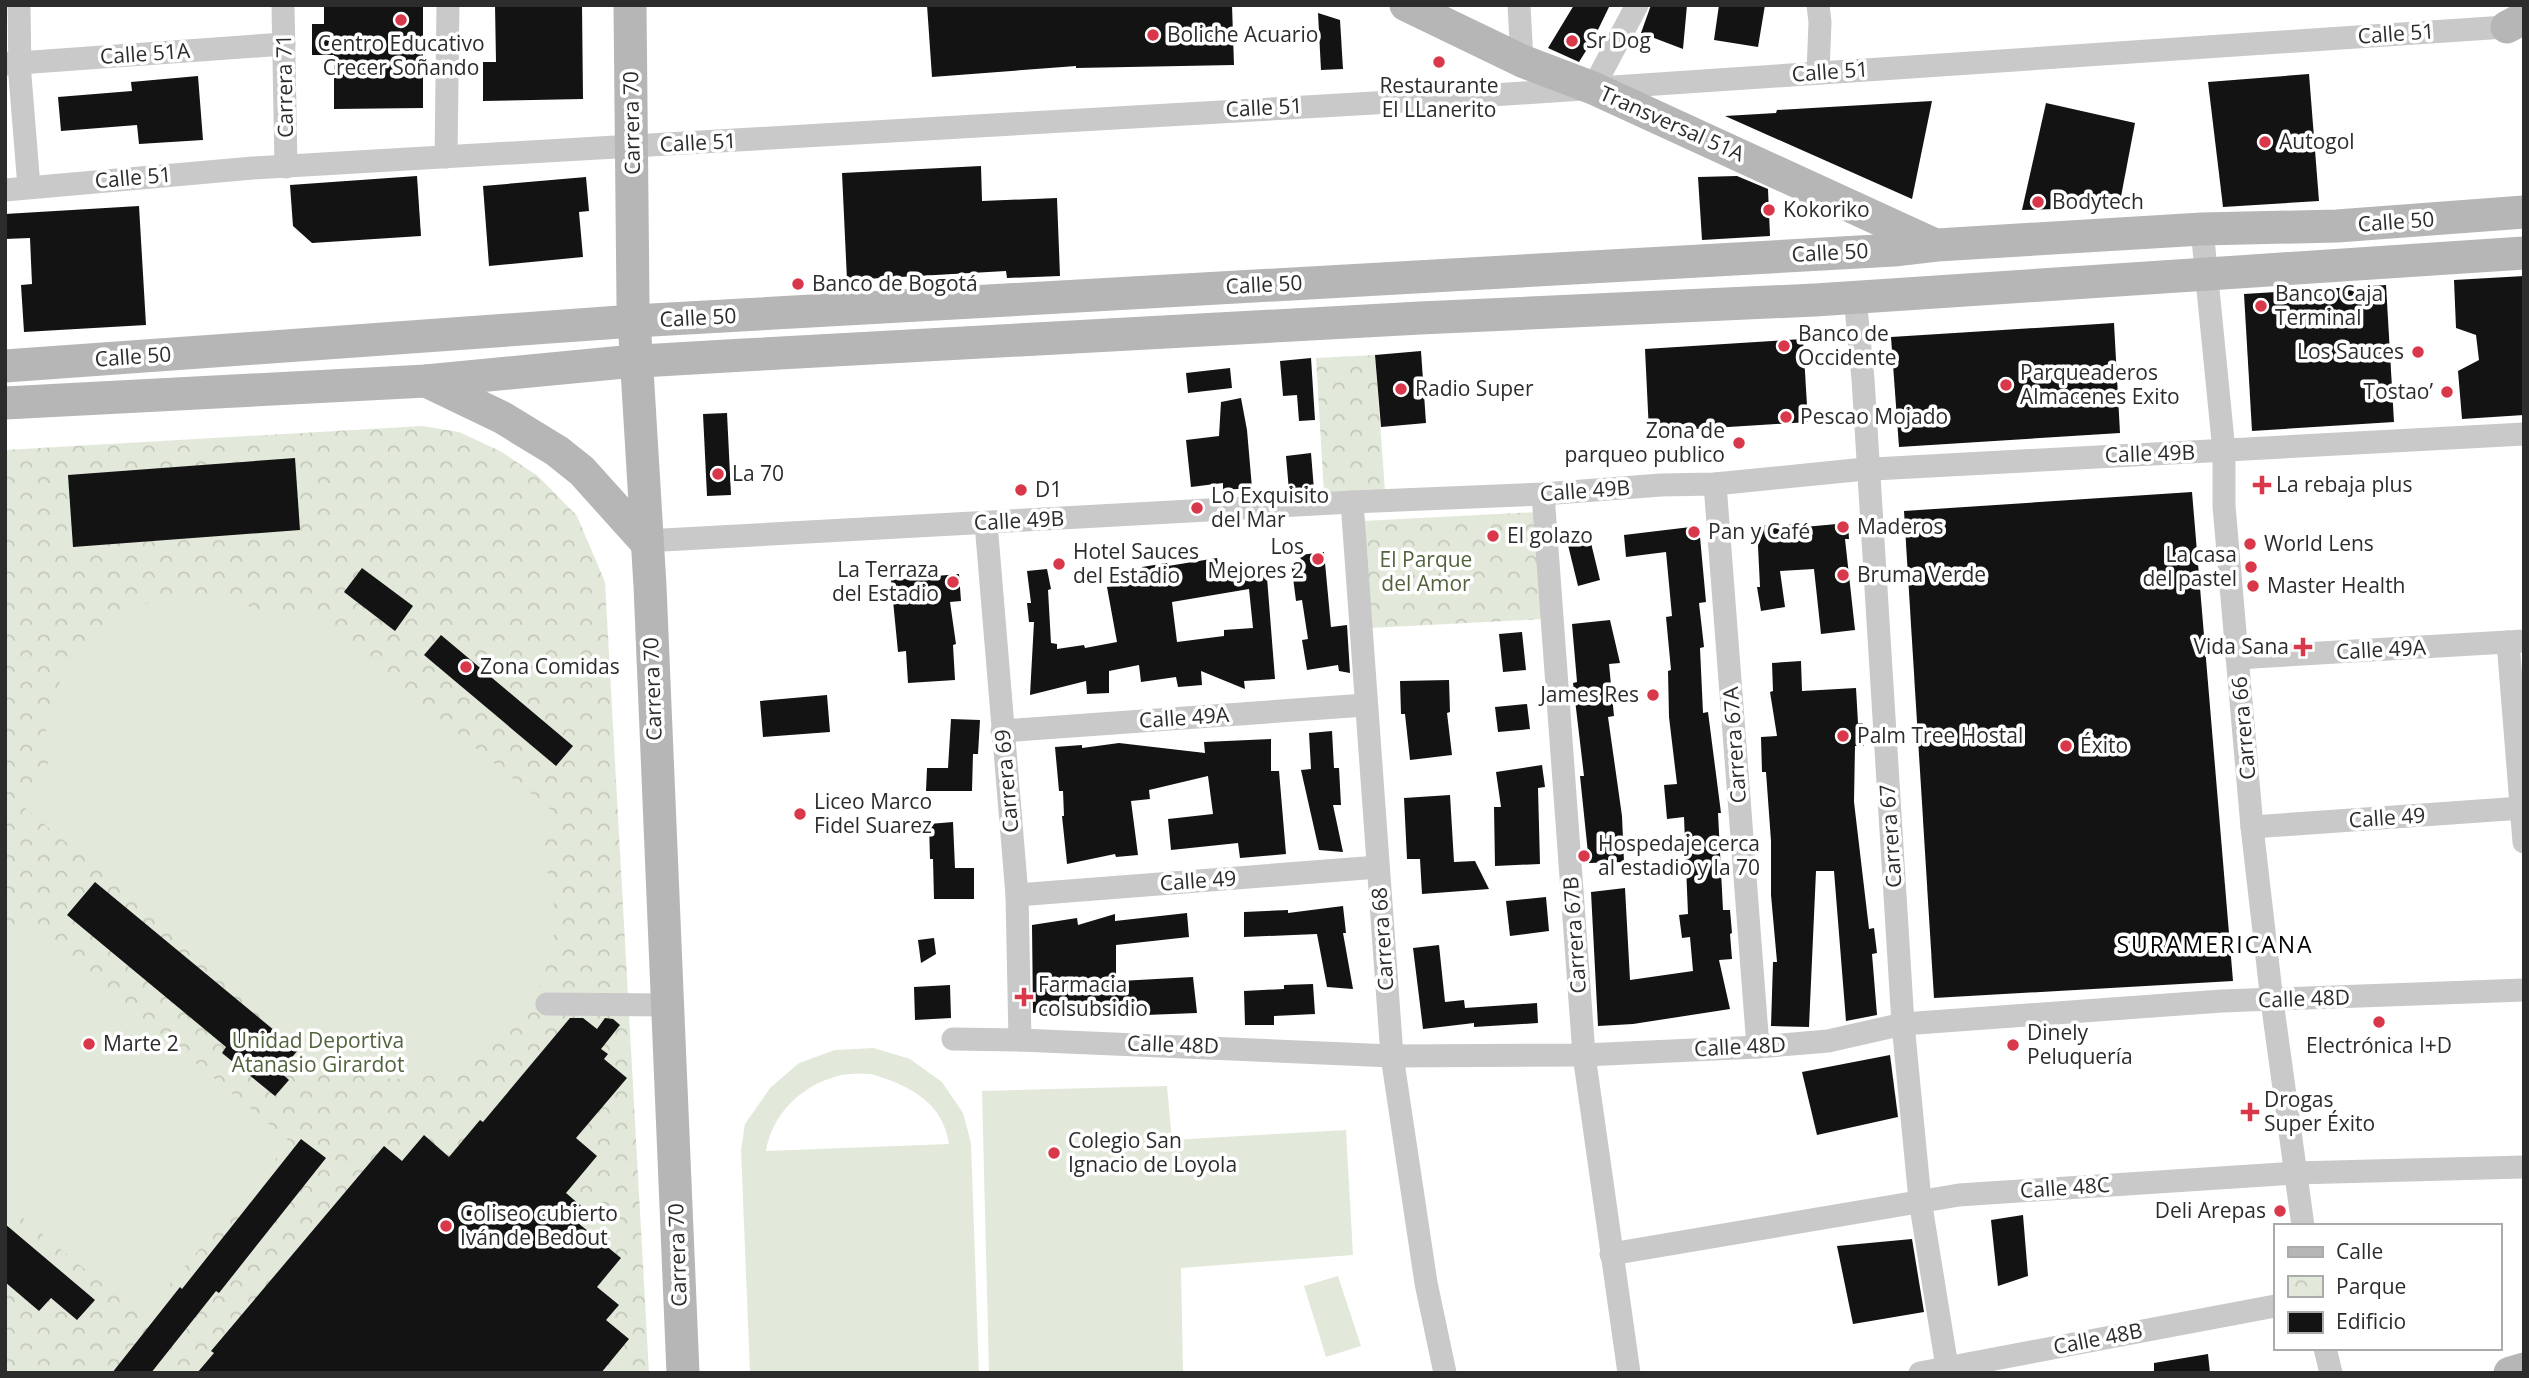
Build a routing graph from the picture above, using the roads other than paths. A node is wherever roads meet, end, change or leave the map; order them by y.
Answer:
1 (19, 5) edge
2 (283, 5) edge
3 (448, 5) edge
4 (630, 5) edge
5 (1406, 5) edge
6 (1518, 5) edge
7 (1637, 5) edge
8 (1818, 5) edge
9 (2518, 23) edge
10 (284, 44) junction
11 (1522, 61) junction
12 (13, 64) edge
13 (1818, 73) junction
14 (1593, 88) junction
15 (648, 145) junction
16 (446, 157) junction
17 (286, 167) junction
18 (29, 187) junction
19 (5, 190) edge
20 (2524, 212) edge
21 (2202, 229) junction
22 (1937, 245) junction
23 (1894, 250) junction
24 (2524, 253) edge
25 (2205, 273) junction
26 (1855, 297) junction
27 (634, 321) junction
28 (636, 362) junction
29 (5, 366) edge
30 (426, 381) junction
31 (5, 403) edge
32 (2524, 434) edge
33 (2224, 451) junction
34 (1867, 471) junction
35 (1715, 484) junction
36 (1543, 494) junction
37 (1352, 502) junction
38 (986, 523) junction
39 (645, 541) junction
40 (2516, 641) edge
41 (2237, 658) junction
42 (1365, 705) junction
43 (1002, 731) junction
44 (2522, 808) junction
45 (2252, 827) junction
46 (2524, 842) edge
47 (1378, 867) junction
48 (1017, 895) junction
49 (2524, 990) edge
50 (2272, 1001) junction
51 (547, 1004) dead end
52 (667, 1005) junction
53 (1903, 1024) junction
54 (953, 1040) dead end
55 (1020, 1040) junction
56 (1758, 1047) junction
57 (1584, 1055) junction
58 (1392, 1056) junction
59 (2524, 1167) edge
60 (2295, 1173) junction
61 (1920, 1200) junction
62 (2303, 1224) edge
63 (1611, 1254) junction
64 (2274, 1306) edge
65 (2325, 1350) edge
66 (2524, 1369) edge
67 (1947, 1370) edge
68 (683, 1373) edge
69 (1445, 1373) edge
70 (1629, 1373) edge
71 (1920, 1373) edge
72 (2331, 1373) edge
73 (2510, 1373) edge

1 - 12 street
2 - 10 street, Carrera 71
3 - 16 street
4 - 15 main road, Carrera 70
5 - 11 main road, Transversal 51A
6 - 11 street
7 - 14 street
8 - 13 street
9 - 13 street, Calle 51
10 - 12 street, Calle 51A
10 - 17 street, Carrera 71
11 - 14 main road, Transversal 51A
12 - 18 street
13 - 14 street, Calle 51
14 - 15 street, Calle 51
14 - 22 main road, Transversal 51A
15 - 16 street, Calle 51
15 - 27 main road, Carrera 70
16 - 17 street, Calle 51
17 - 18 street, Calle 51
18 - 19 street, Calle 51
20 - 21 main road, Calle 50
21 - 22 main road, Calle 50
21 - 25 street, Carrera 66
22 - 23 main road, Calle 50
23 - 26 main road
23 - 27 main road, Calle 50
24 - 25 main road, Calle 50
25 - 26 main road, Calle 50
25 - 33 street, Carrera 66
26 - 28 main road, Calle 50
26 - 34 street, Carrera 67
27 - 28 main road, Carrera 70
27 - 29 main road, Calle 50
28 - 30 main road, Calle 50
28 - 39 main road, Carrera 70
30 - 31 main road, Calle 50
30 - 39 main road
32 - 33 street, Calle 49B
33 - 34 street, Calle 49B
33 - 41 street, Carrera 66
34 - 35 street, Calle 49B
34 - 53 street, Carrera 67
35 - 36 street, Calle 49B
35 - 56 street, Carrera 67A
36 - 37 street, Calle 49B
36 - 57 street, Carrera 67B
37 - 38 street, Calle 49B
37 - 42 street, Carrera 68
38 - 39 street, Calle 49B
38 - 43 street, Carrera 69
39 - 52 main road, Carrera 70
40 - 41 street, Calle 49A
40 - 44 street
41 - 45 street, Carrera 66
42 - 43 street, Calle 49A
42 - 47 street, Carrera 68
43 - 48 street, Carrera 69
44 - 45 street, Calle 49
44 - 46 street
45 - 50 street, Carrera 66
47 - 48 street, Calle 49
47 - 58 street, Carrera 68
48 - 55 street, Carrera 69
49 - 50 street, Calle 48D
50 - 53 street, Calle 48D
50 - 60 street, Carrera 66
51 - 52 street
52 - 68 main road, Carrera 70
53 - 56 street, Calle 48D
53 - 61 street, Carrera 67
54 - 55 street, Calle 48D
55 - 58 street, Calle 48D
56 - 57 street, Calle 48D
57 - 58 street, Calle 48D
57 - 63 street, Carrera 67B
58 - 69 street, Carrera 68
59 - 60 street, Calle 48C
60 - 61 street, Calle 48C
60 - 62 street, Carrera 66
61 - 63 street, Calle 48C
61 - 67 street, Carrera 67
63 - 70 street, Carrera 67B
64 - 67 street, Calle 48B
65 - 72 street
66 - 73 main road
67 - 71 street, Calle 48B

